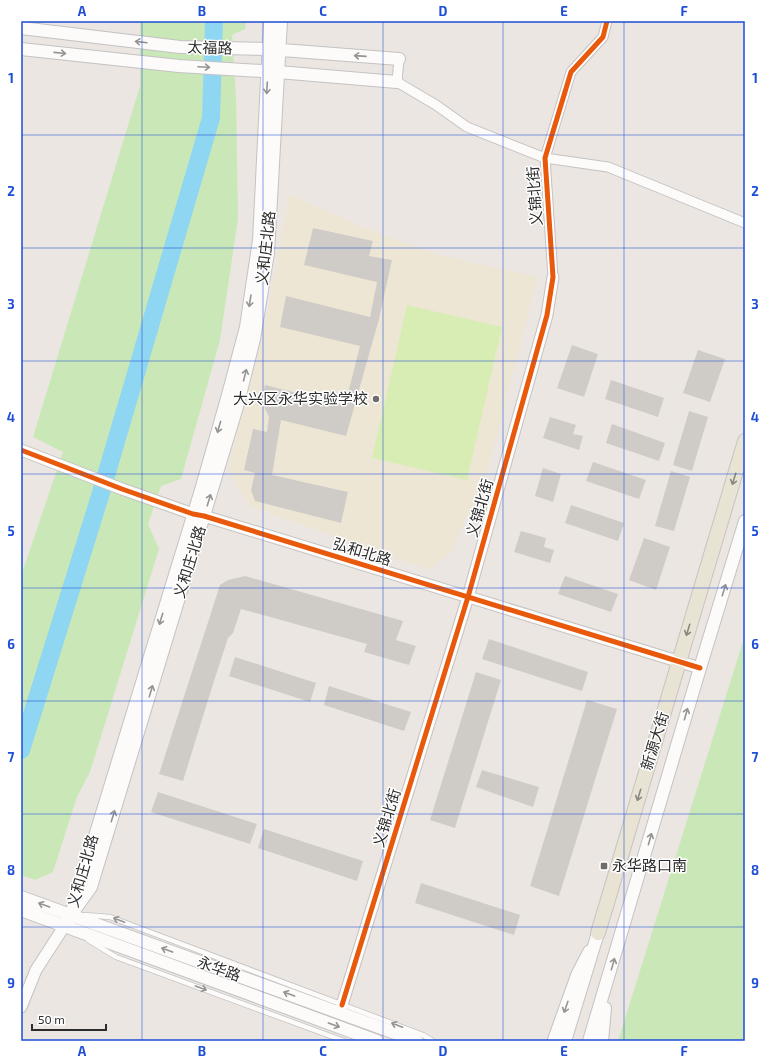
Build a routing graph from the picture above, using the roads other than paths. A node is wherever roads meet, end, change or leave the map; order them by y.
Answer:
1 (270, 21) edge
2 (281, 21) edge
3 (607, 21) edge
4 (21, 28) edge
5 (21, 49) edge
6 (274, 49) junction
7 (399, 59) joint
8 (273, 72) junction
9 (397, 82) junction
10 (545, 158) junction
11 (745, 223) edge
12 (553, 278) joint
13 (745, 441) edge
14 (21, 450) edge
15 (199, 515) junction
16 (745, 521) edge
17 (468, 597) junction
18 (679, 662) junction
19 (700, 668) junction
20 (21, 897) edge
21 (21, 910) edge
22 (68, 920) junction
23 (598, 933) junction
24 (608, 982) junction
25 (342, 1005) junction
26 (21, 1008) edge
27 (344, 1041) edge
28 (377, 1041) edge
29 (418, 1041) edge
30 (433, 1041) edge
31 (553, 1041) edge
32 (565, 1041) edge
33 (589, 1041) edge
34 (602, 1041) edge

1 - 6 main road, 义和庄北路
2 - 6 main road, 义和庄北路
3 - 10 street, 义锦北街
6 -> 4 main road, 太福路
5 -> 8 main road, 太福路
7 -> 6 main road, 太福路
6 - 8 main road, 义和庄北路
7 - 9 street
8 - 9 main road, 太福路
8 - 15 main road, 义和庄北路
9 - 10 street
10 - 11 street
10 - 12 street, 义锦北街
12 - 17 street, 义锦北街
13 -> 18 main road, 新源大街
14 - 15 street, 弘和北路
15 - 17 street, 弘和北路
15 - 22 main road, 义和庄北路
19 -> 16 main road, 新源大街
17 - 18 street, 弘和北路
17 - 25 street, 义锦北街
18 - 19 street, 弘和北路
18 -> 23 main road, 新源大街
24 -> 19 main road, 新源大街
22 -> 20 main road, 永华路
21 - 22 main road, 永华路
25 -> 22 lane
22 - 26 street
22 -> 27 lane
22 -> 28 main road, 永华路
29 -> 22 main road, 永华路
23 -> 31 street
23 - 32 main road, 新源大街
24 - 33 main road, 新源大街
24 - 34 main road
30 -> 25 lane

